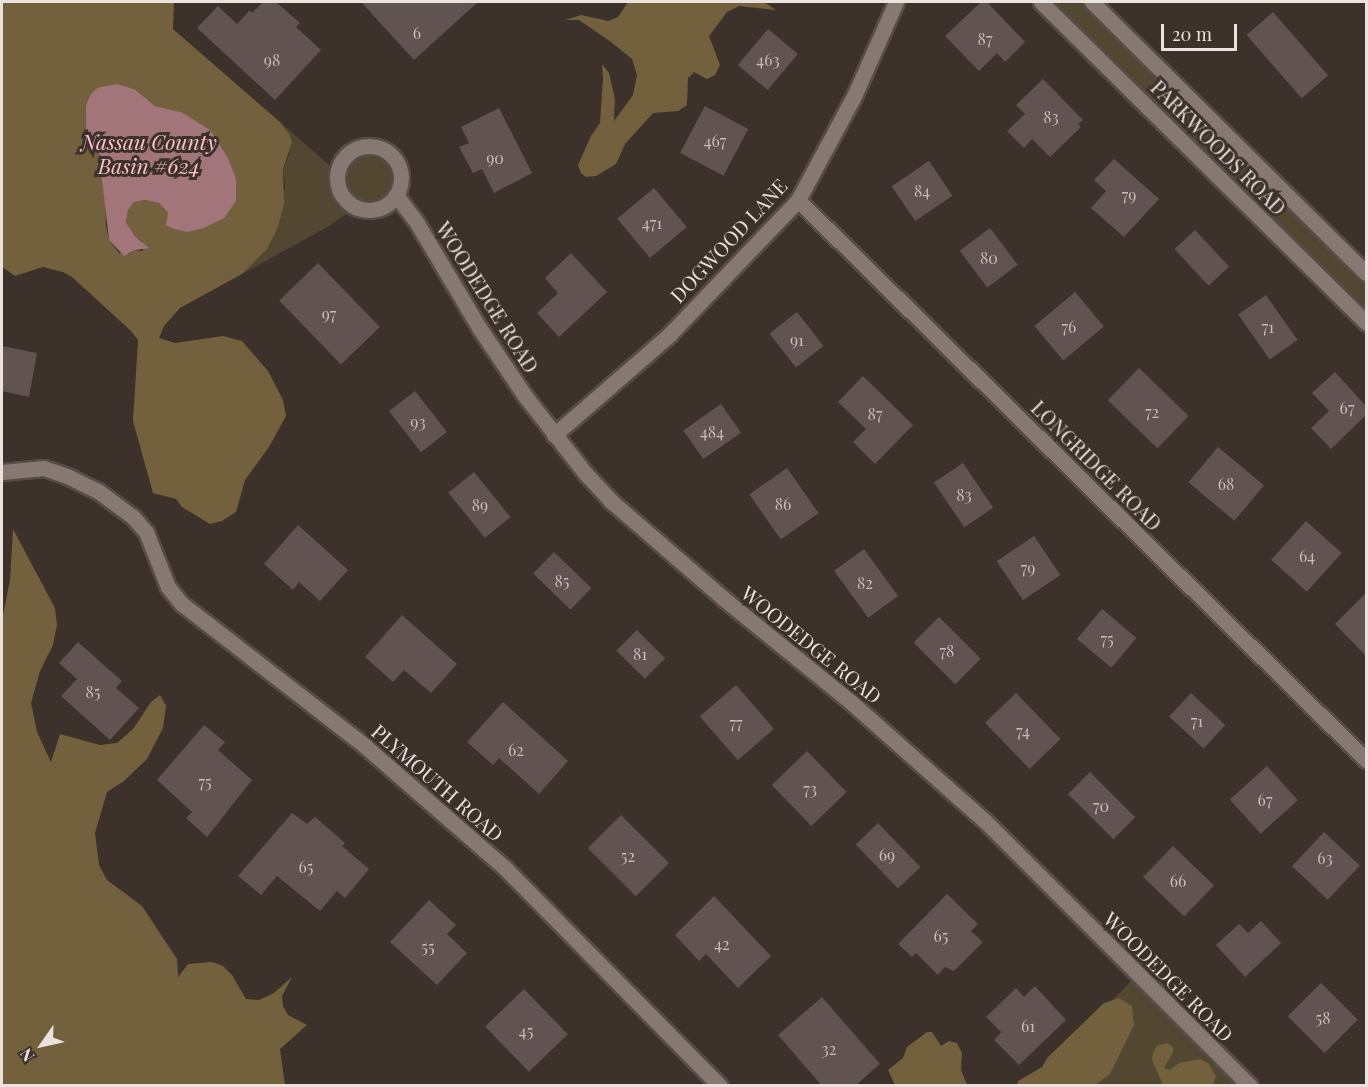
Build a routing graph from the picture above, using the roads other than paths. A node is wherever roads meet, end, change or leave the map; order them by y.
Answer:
1 (896, 2) edge
2 (1041, 2) edge
3 (1092, 2) edge
4 (396, 195) junction
5 (798, 200) junction
6 (1366, 273) edge
7 (1366, 323) edge
8 (554, 435) junction
9 (2, 471) edge
10 (1366, 760) edge
11 (720, 1086) edge
12 (1250, 1086) edge

1 - 5 street, DOGWOOD LANE
2 - 7 street, PARKWOODS ROAD
3 - 6 street, PARKWOODS ROAD
4 - 4 street
4 - 8 street, WOODEDGE ROAD
5 - 8 street, DOGWOOD LANE
5 - 10 street, LONGRIDGE ROAD
8 - 12 street, WOODEDGE ROAD
9 - 11 street, PLYMOUTH ROAD

